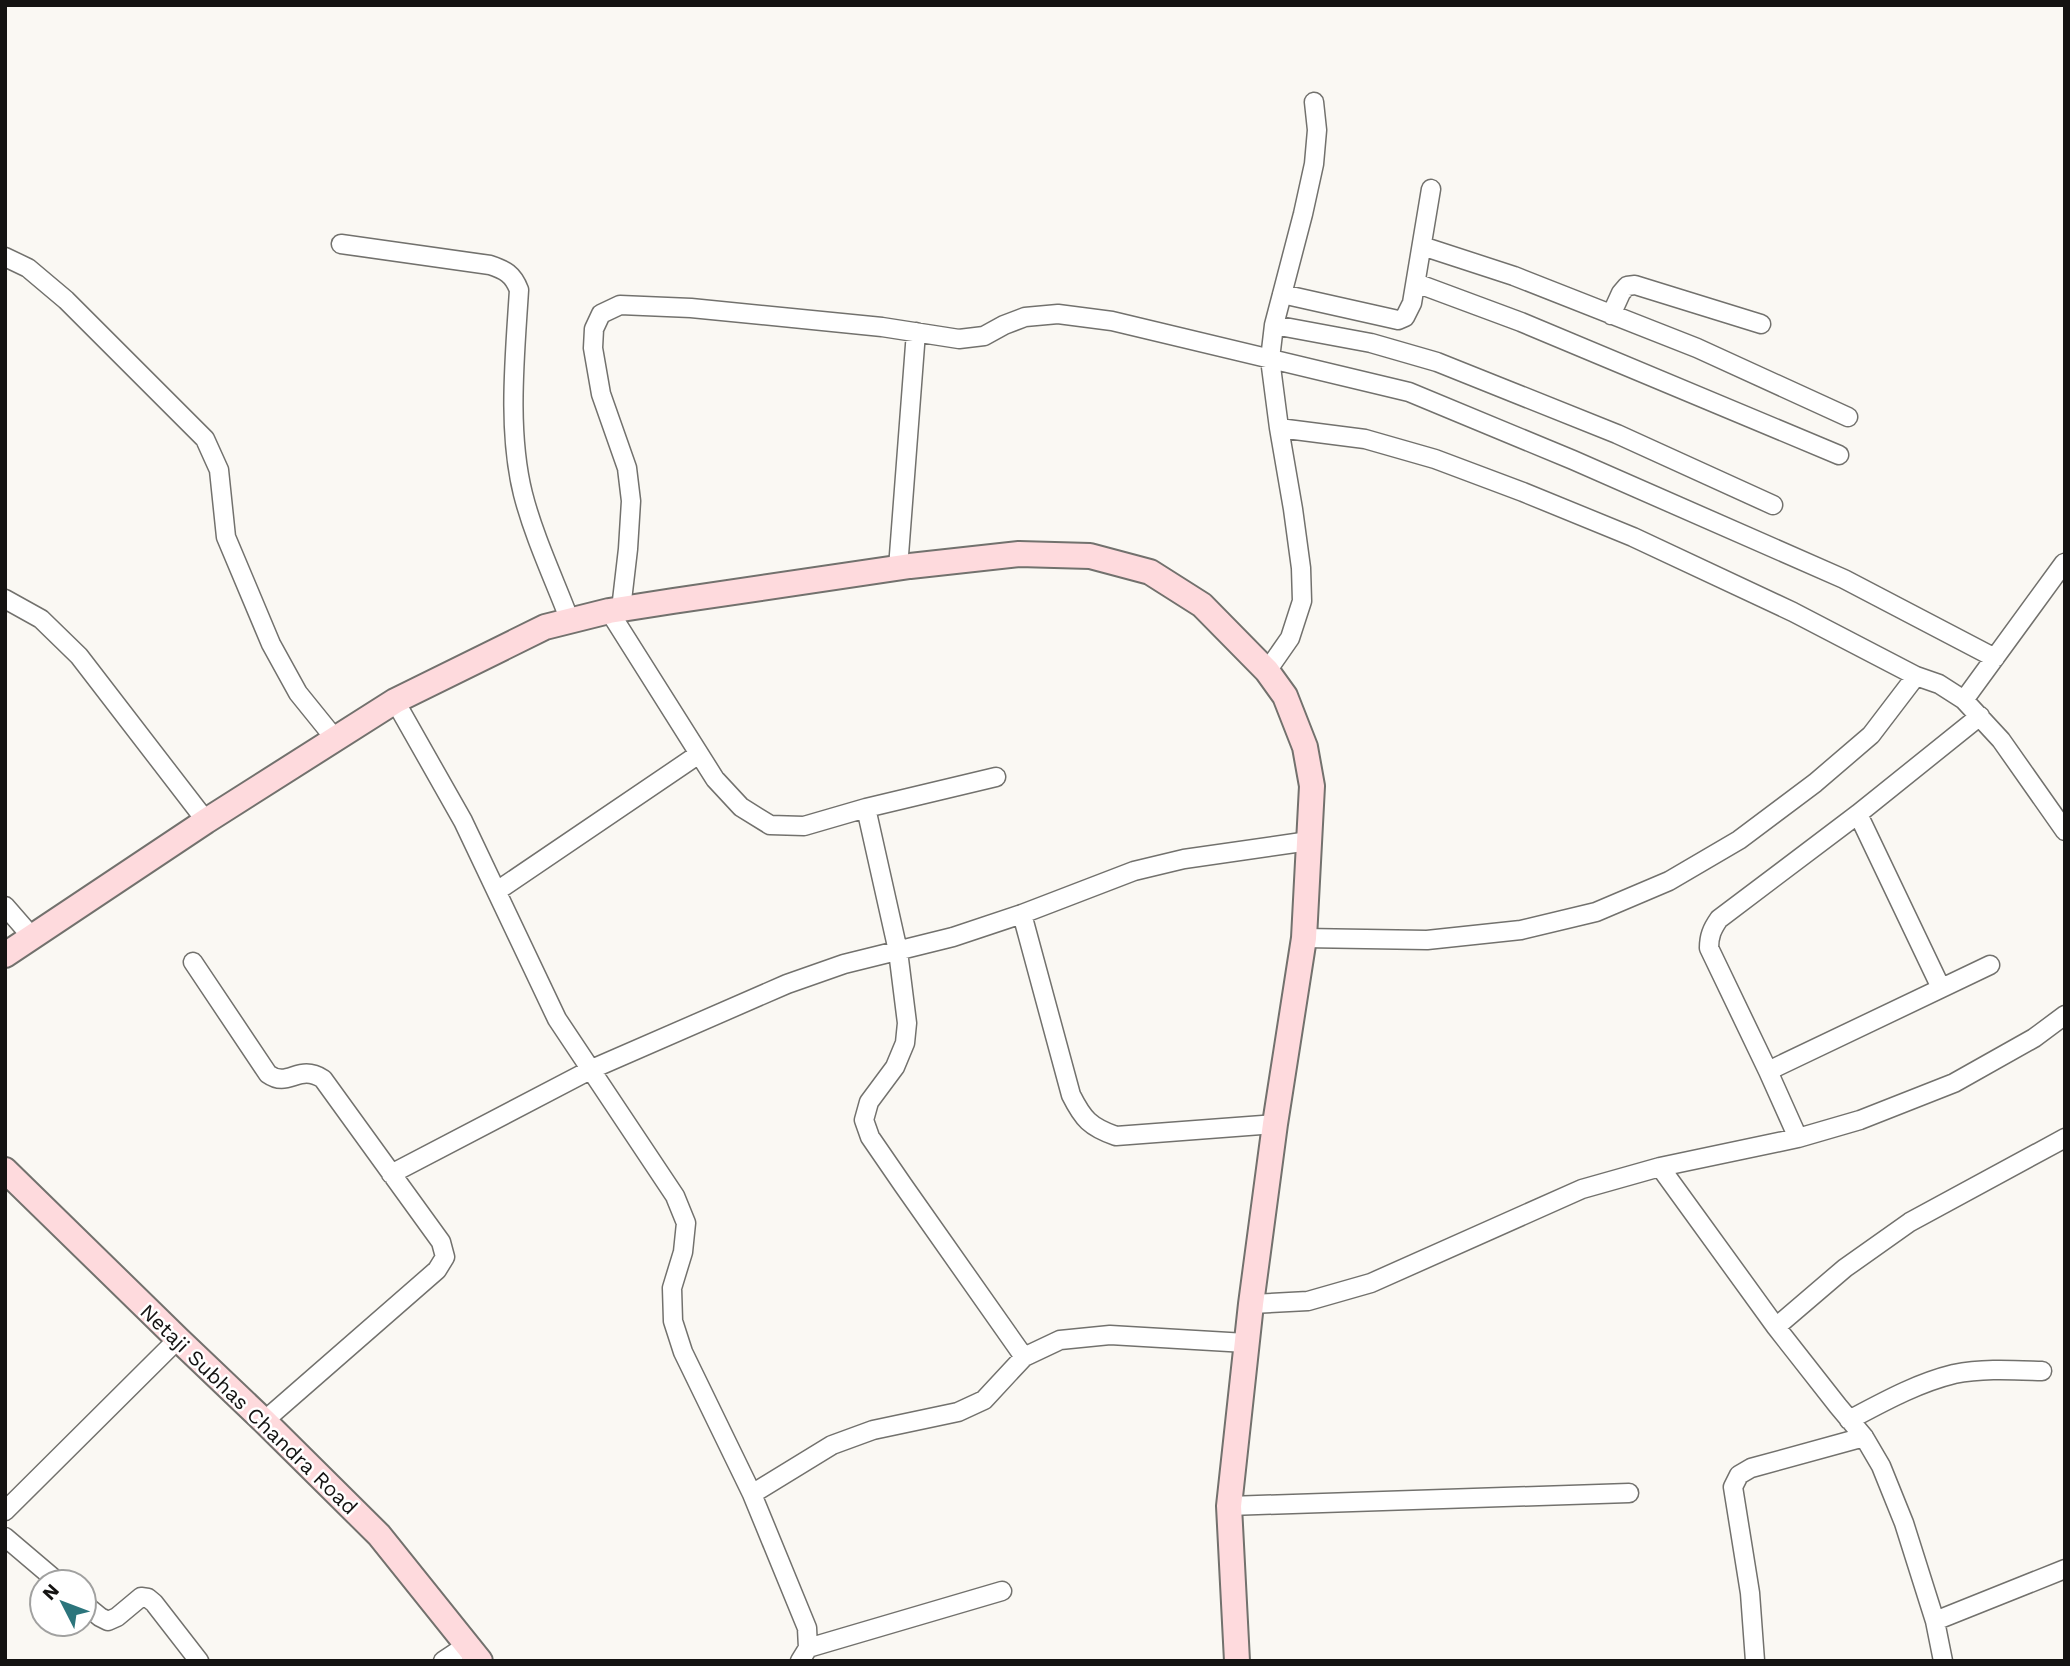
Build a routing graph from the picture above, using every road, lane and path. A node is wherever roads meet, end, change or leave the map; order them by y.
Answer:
1 (1314, 102) dead end
2 (1432, 189) dead end
3 (341, 244) dead end
4 (1422, 246) junction
5 (5, 257) edge
6 (1416, 282) junction
7 (1282, 294) junction
8 (1611, 315) junction
9 (1762, 324) dead end
10 (1274, 325) junction
11 (916, 332) junction
12 (1270, 359) junction
13 (1848, 417) dead end
14 (1279, 428) junction
15 (1839, 455) dead end
16 (1773, 505) dead end
17 (2064, 563) edge
18 (898, 568) junction
19 (5, 599) edge
20 (615, 610) junction
21 (570, 621) junction
22 (1995, 658) junction
23 (1267, 671) junction
24 (1916, 676) junction
25 (1964, 700) junction
26 (395, 701) junction
27 (1980, 716) junction
28 (336, 740) junction
29 (699, 754) junction
30 (996, 777) dead end
31 (866, 808) junction
32 (1858, 814) junction
33 (206, 821) junction
34 (2065, 831) edge
35 (1309, 841) junction
36 (497, 891) junction
37 (5, 906) edge
38 (1022, 914) junction
39 (32, 937) junction
40 (1304, 938) junction
41 (898, 951) junction
42 (5, 955) edge
43 (193, 962) dead end
44 (1990, 965) dead end
45 (1941, 988) junction
46 (2065, 1015) edge
47 (592, 1069) junction
48 (1768, 1071) junction
49 (1275, 1124) junction
50 (2065, 1138) edge
51 (1798, 1139) junction
52 (1660, 1167) junction
53 (5, 1170) edge
54 (391, 1174) junction
55 (1251, 1304) junction
56 (1776, 1327) junction
57 (178, 1339) junction
58 (1246, 1343) junction
59 (1024, 1357) junction
60 (2042, 1370) dead end
61 (1849, 1420) junction
62 (264, 1421) junction
63 (1864, 1437) junction
64 (1629, 1493) dead end
65 (752, 1494) junction
66 (1229, 1506) junction
67 (5, 1511) edge
68 (5, 1537) edge
69 (42, 1568) edge
70 (2065, 1569) edge
71 (1002, 1591) dead end
72 (98, 1615) edge
73 (1935, 1621) junction
74 (473, 1653) edge
75 (804, 1654) edge
76 (199, 1661) edge
77 (443, 1661) edge
78 (1237, 1661) edge
79 (1755, 1661) edge
80 (1943, 1661) edge

1 - 7 street
2 - 4 street
3 - 21 street
4 - 6 street
4 - 8 street
5 - 28 street
6 - 7 street
6 - 15 street
7 - 10 street
8 - 9 street
8 - 13 street
10 - 12 street
10 - 16 street
11 - 12 street
11 - 18 street
11 - 20 street
12 - 14 street
12 - 22 street
14 - 23 street
14 - 24 street
17 - 22 street
18 - 20 street
18 - 23 street
19 - 33 street
20 - 21 street
20 - 29 street
21 - 26 street
22 - 25 street
23 - 35 street
24 - 25 street
24 - 40 street
25 - 27 street
26 - 28 street
26 - 36 street
27 - 32 street
27 - 34 street
28 - 33 street
29 - 31 street
29 - 36 street
30 - 31 street
31 - 41 street
32 - 45 street
32 - 48 street
33 - 39 street
35 - 38 street
35 - 40 street
36 - 47 street
37 - 39 street
38 - 41 street
38 - 49 street
39 - 42 street
40 - 49 street
41 - 47 street
41 - 59 street
43 - 54 street
44 - 45 street
45 - 48 street
46 - 51 street
47 - 54 street
47 - 65 street
48 - 51 street
49 - 55 street
50 - 56 street
51 - 52 street
52 - 55 street
52 - 56 street
53 - 57 street, Netaji Subhas Chandra Road
54 - 62 street
55 - 58 street
56 - 61 street
57 - 62 street, Netaji Subhas Chandra Road
57 - 67 street
58 - 59 street
58 - 66 street
59 - 65 street
60 - 61 street
61 - 63 street
62 - 74 street, Netaji Subhas Chandra Road
63 - 73 street
63 - 79 street
64 - 66 street
65 - 75 street
66 - 78 street
68 - 69 street
70 - 73 street
71 - 75 street
72 - 76 street
73 - 80 street
74 - 77 street

